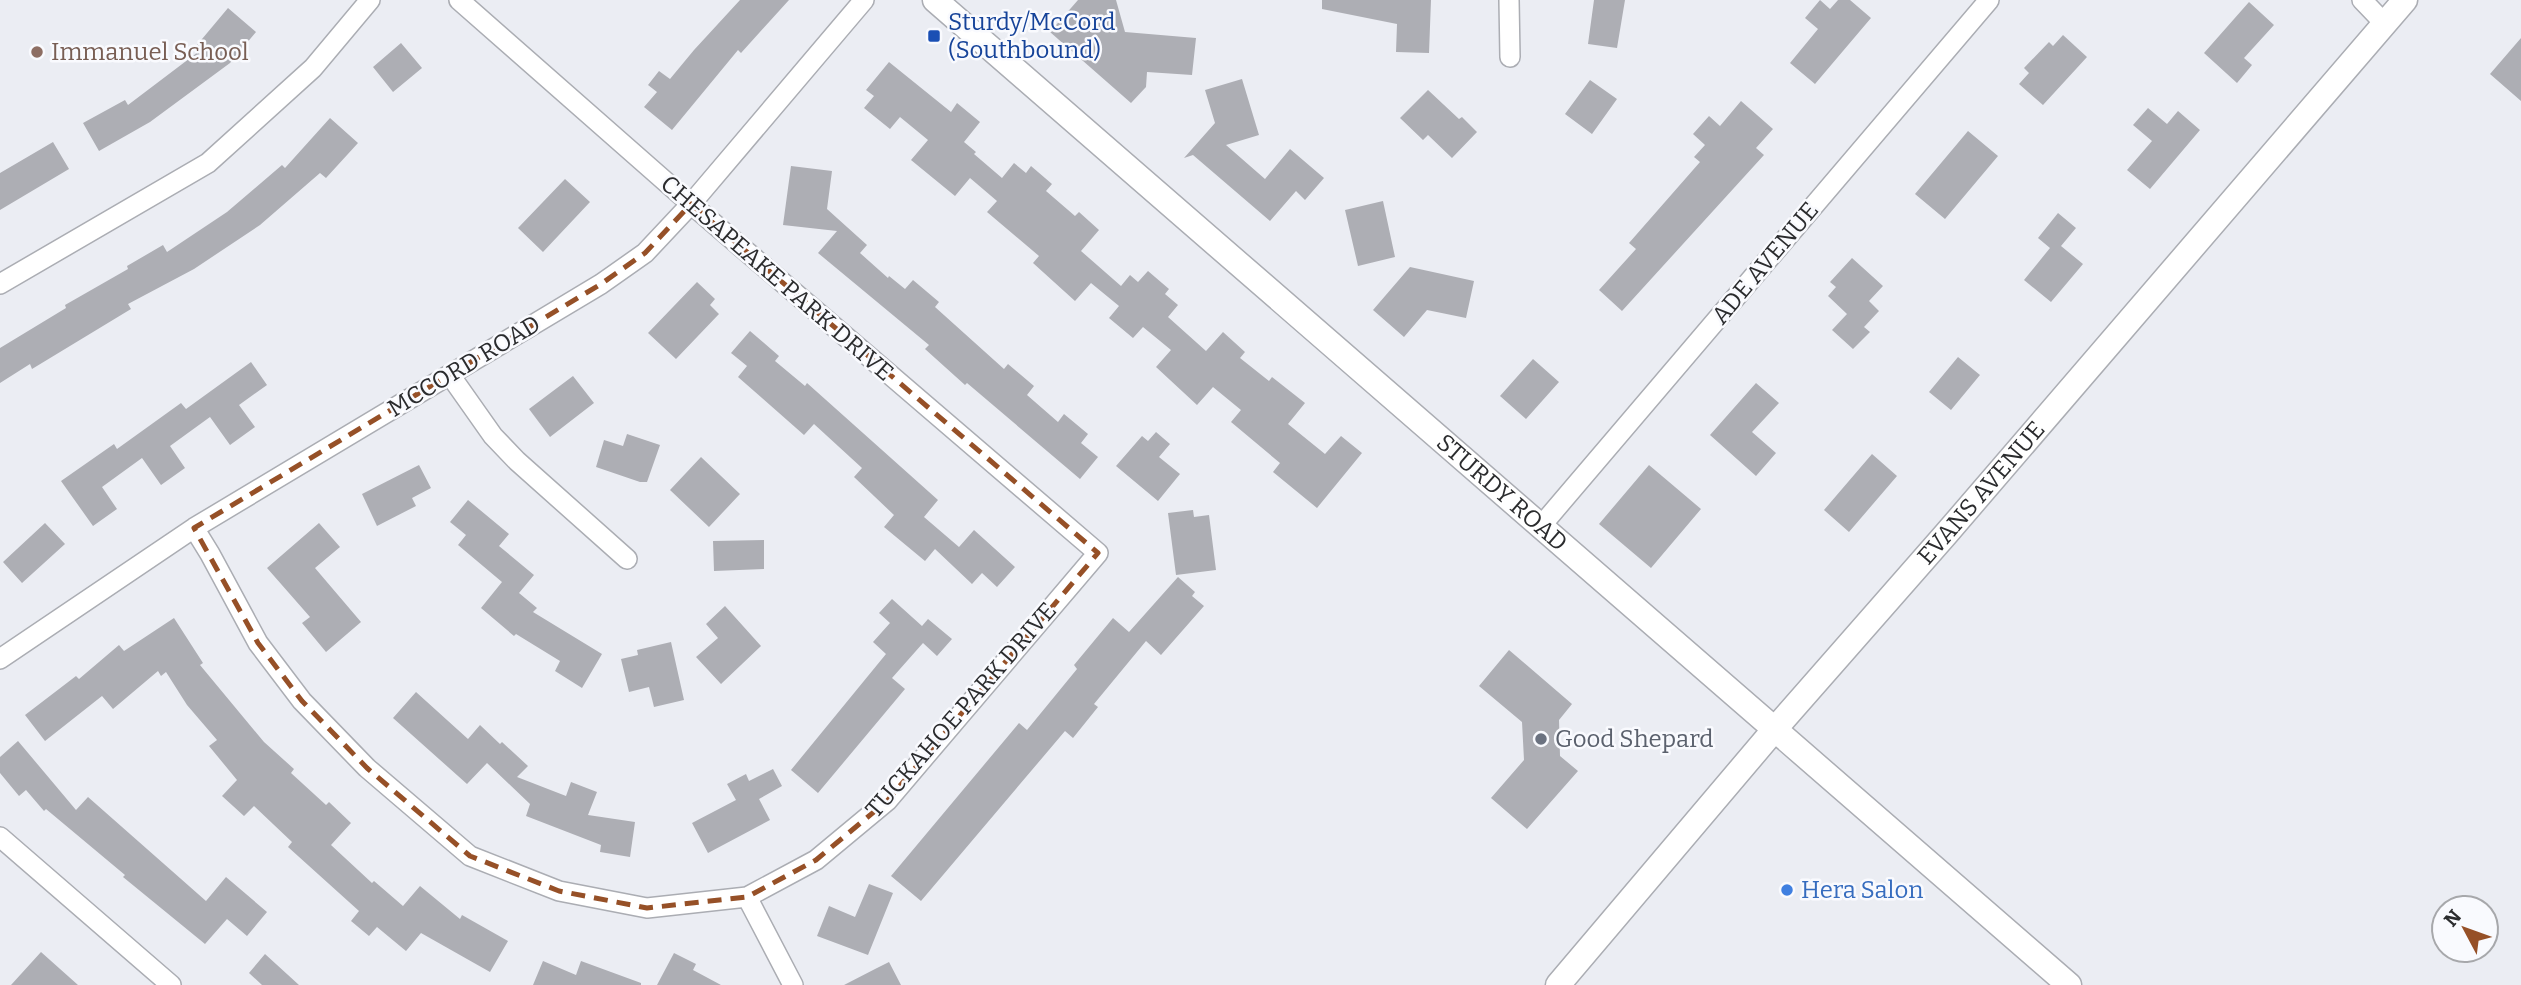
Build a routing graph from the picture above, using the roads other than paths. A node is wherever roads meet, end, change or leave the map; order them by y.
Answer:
1 (370, 0) edge
2 (459, 0) edge
3 (864, 0) edge
4 (935, 0) edge
5 (1509, 0) edge
6 (1989, 0) edge
7 (2362, 0) edge
8 (2405, 0) edge
9 (2385, 24) junction
10 (1510, 57) dead end
11 (691, 204) junction
12 (0, 284) edge
13 (450, 375) junction
14 (1541, 526) junction
15 (194, 528) junction
16 (1098, 553) joint
17 (627, 559) dead end
18 (0, 659) edge
19 (1774, 730) junction
20 (0, 837) edge
21 (747, 897) junction
22 (171, 985) edge
23 (793, 985) edge
24 (1559, 985) edge
25 (2069, 985) edge

1 - 12 street
2 - 11 street, CHESAPEAKE PARK DRIVE
3 - 11 street, MCCORD ROAD
4 - 14 street, STURDY ROAD
5 - 10 street
6 - 14 street, ADE AVENUE
7 - 9 street
8 - 9 street, EVANS AVENUE
9 - 19 street, EVANS AVENUE
11 - 13 street, MCCORD ROAD
11 - 16 street, CHESAPEAKE PARK DRIVE
13 - 15 street, MCCORD ROAD
13 - 17 street
14 - 19 street, STURDY ROAD
15 - 18 street, MCCORD ROAD
15 - 21 street, TUCKAHOE PARK DRIVE
16 - 21 street, TUCKAHOE PARK DRIVE
19 - 24 street, EVANS AVENUE
19 - 25 street, STURDY ROAD
20 - 22 street
21 - 23 street

